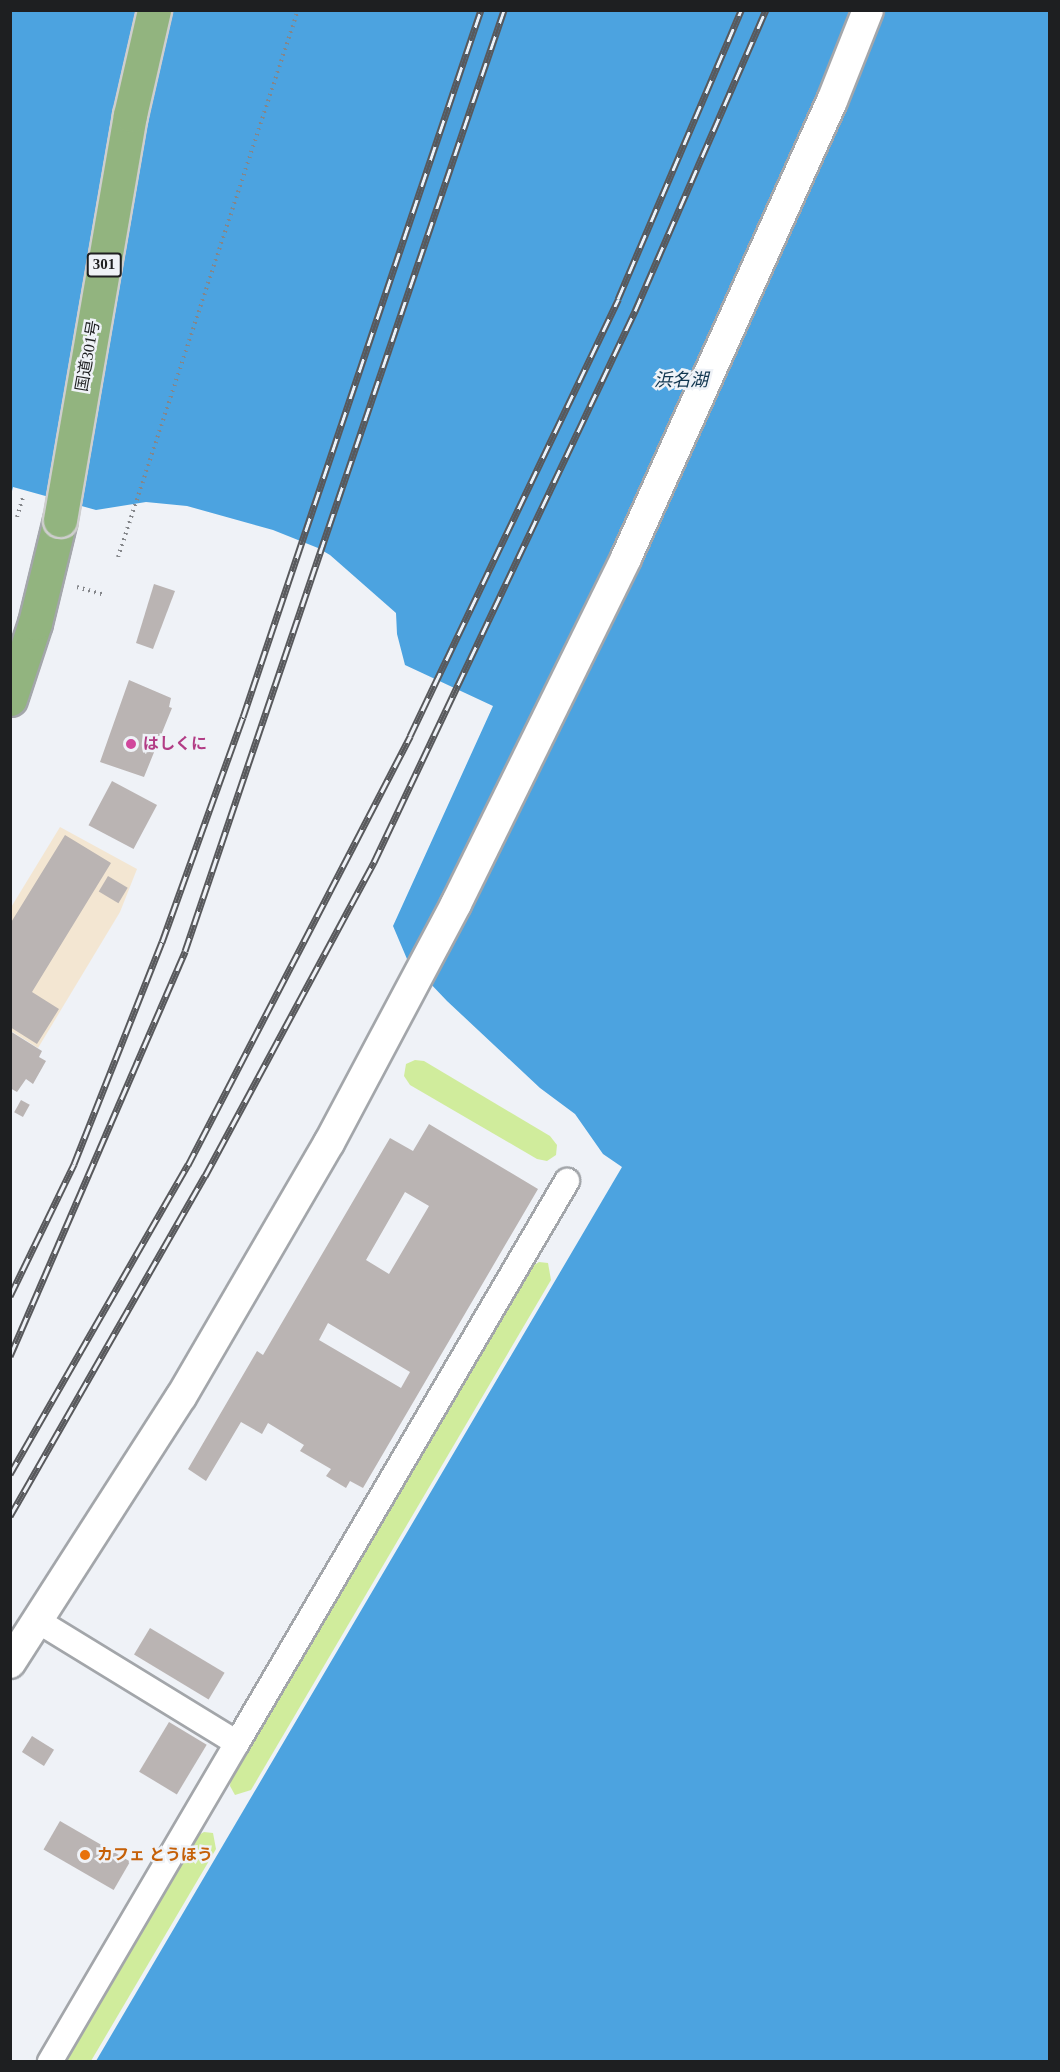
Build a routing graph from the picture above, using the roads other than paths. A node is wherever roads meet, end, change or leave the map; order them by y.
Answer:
1 (154, 10) edge
2 (868, 10) edge
3 (10, 699) edge
4 (567, 1181) dead end
5 (38, 1621) junction
6 (10, 1663) edge
7 (237, 1743) junction
8 (50, 2061) edge

1 - 3 highway, 国道301号 / 301, bridge
2 - 5 street
4 - 7 street
5 - 6 street
5 - 7 street
7 - 8 street

